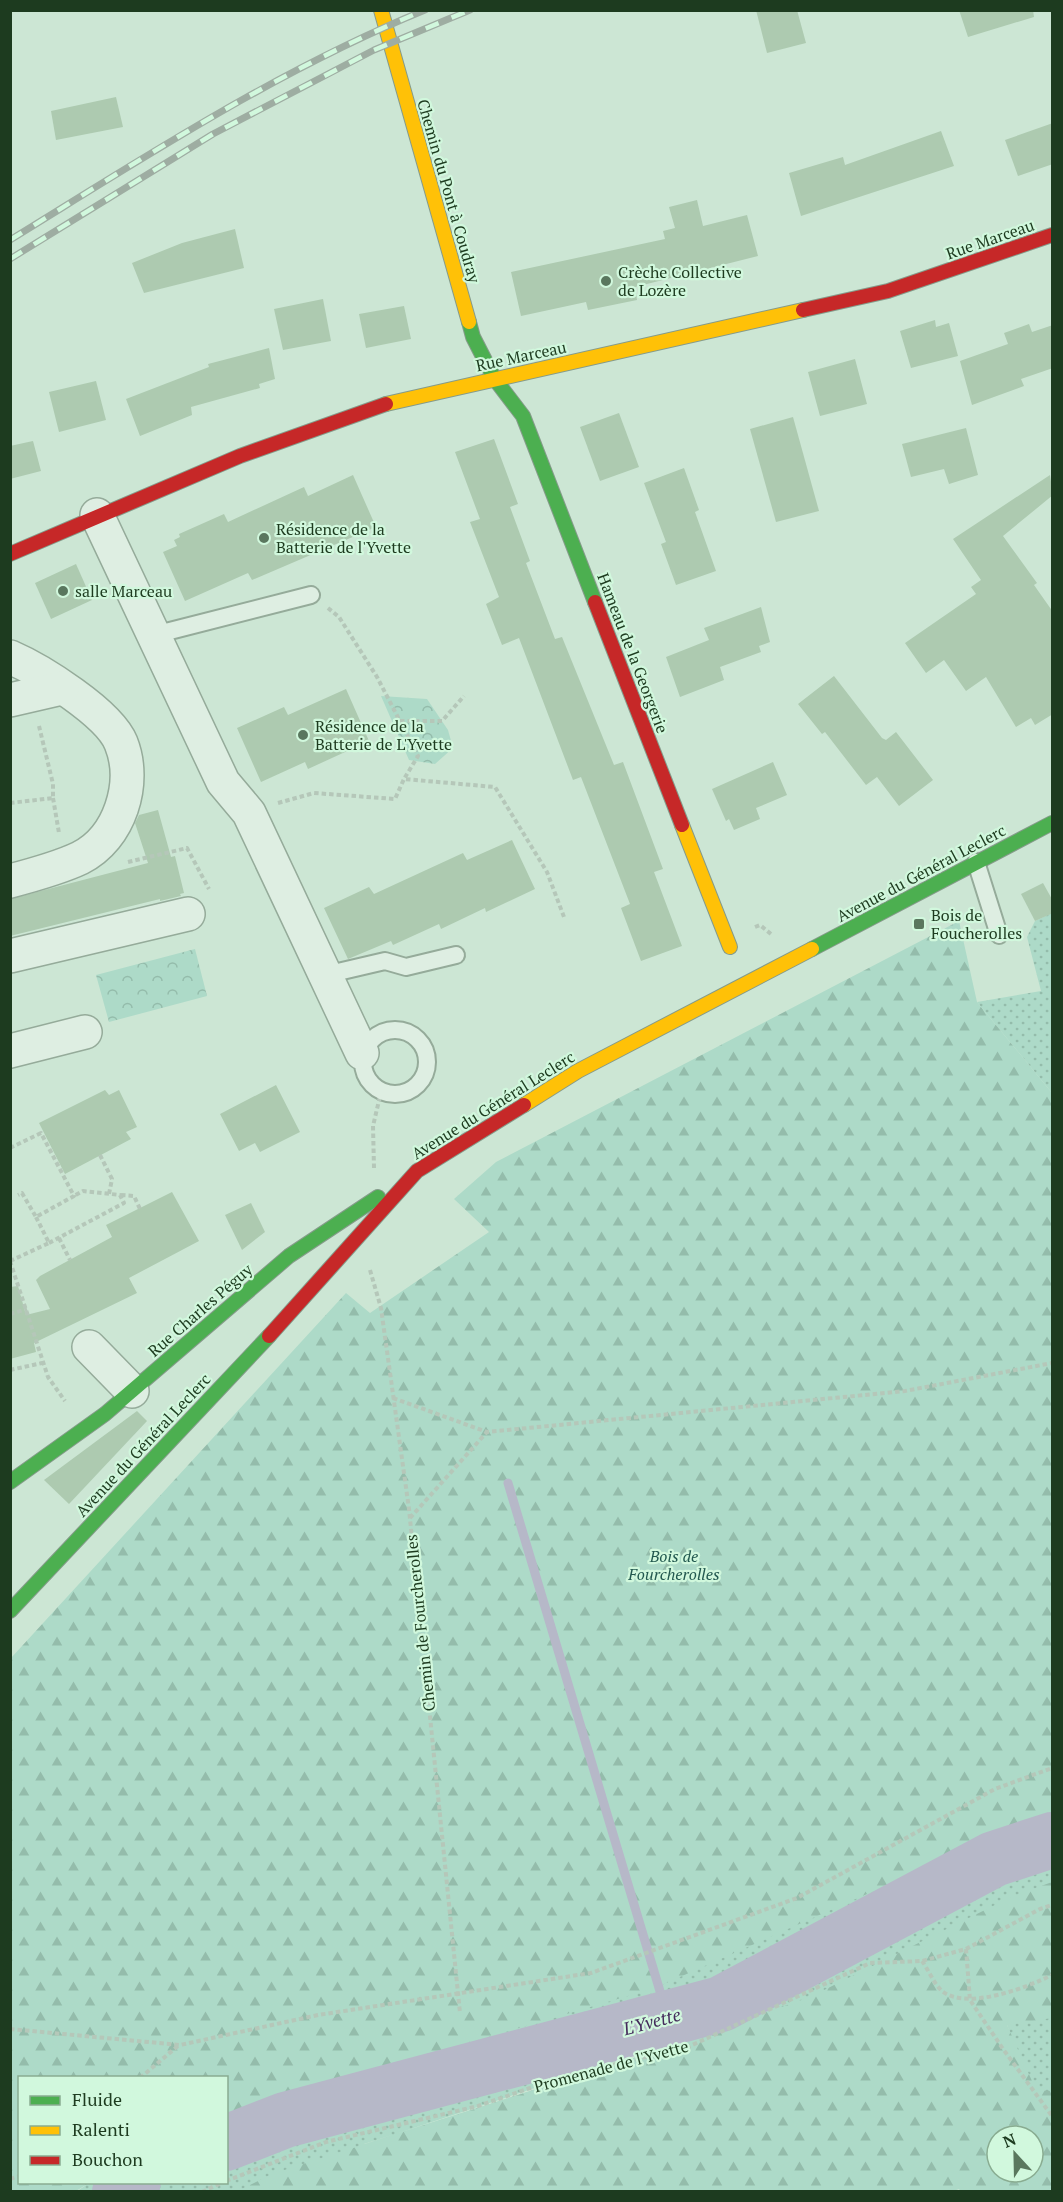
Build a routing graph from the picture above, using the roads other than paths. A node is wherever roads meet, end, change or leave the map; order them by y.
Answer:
1 (381, 10) edge
2 (1053, 235) edge
3 (494, 378) junction
4 (97, 515) junction
5 (10, 554) edge
6 (311, 595) road end
7 (154, 635) junction
8 (10, 657) edge
9 (62, 688) junction
10 (10, 700) edge
11 (1053, 823) edge
12 (976, 862) junction
13 (10, 880) edge
14 (188, 914) road end
15 (999, 935) dead end
16 (730, 947) dead end
17 (456, 955) dead end
18 (10, 956) edge
19 (326, 975) junction
20 (85, 1032) dead end
21 (10, 1051) edge
22 (362, 1053) junction
23 (417, 1171) junction
24 (89, 1347) dead end
25 (132, 1391) junction
26 (10, 1482) edge
27 (10, 1611) edge

1 - 3 street, Chemin du Pont à Coudray
2 - 3 street, Rue Marceau
3 - 4 street, Rue Marceau
3 - 16 street, Hameau de la Georgerie
4 - 5 street, Rue Marceau
4 - 7 street
6 - 7 lane
7 - 19 street
8 - 9 street
9 - 10 street
9 - 13 street
11 - 12 street, Avenue du Général Leclerc
12 - 15 lane
12 - 23 street, Avenue du Général Leclerc
14 - 18 street
17 - 19 lane
19 - 22 street
20 - 21 street
22 - 22 lane
23 - 25 street, Rue Charles Péguy
23 - 27 street, Avenue du Général Leclerc
24 - 25 street
25 - 26 street, Rue Charles Péguy

